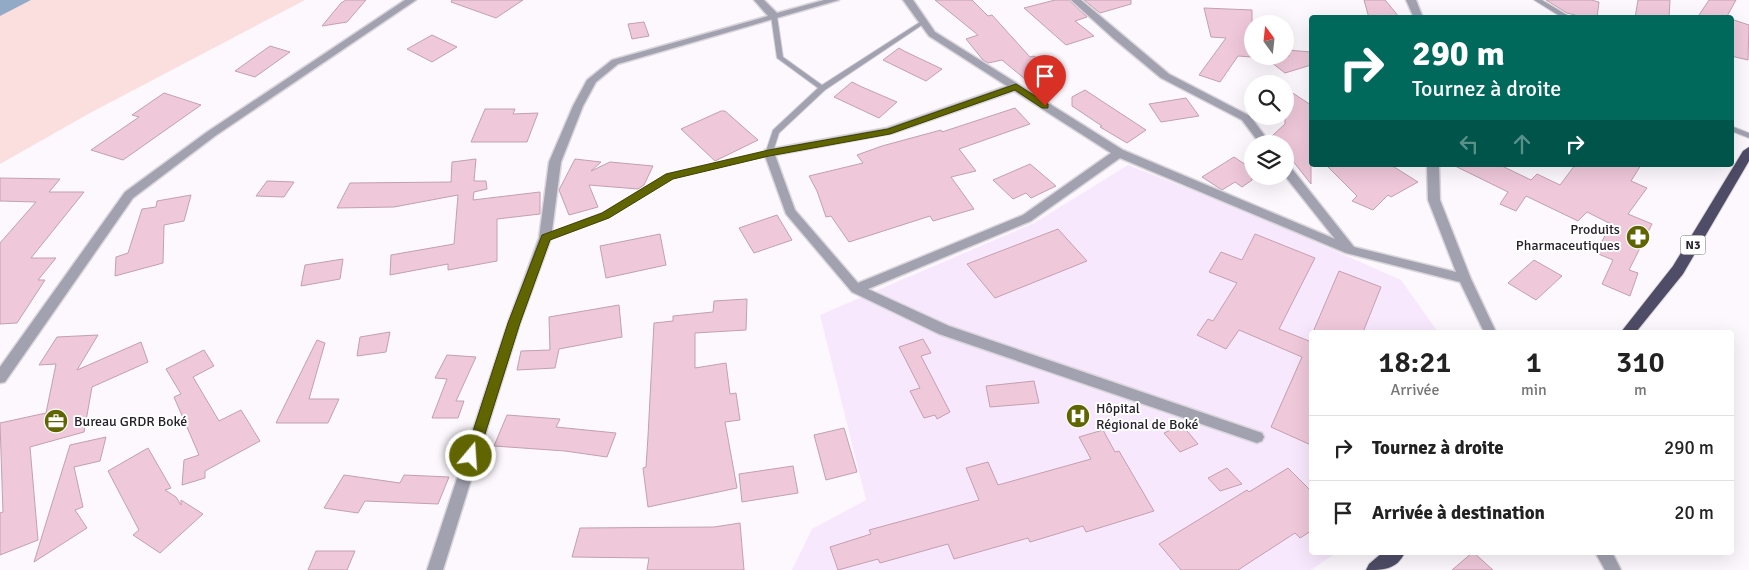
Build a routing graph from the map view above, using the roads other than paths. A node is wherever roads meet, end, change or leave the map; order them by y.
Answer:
1 (411, 0) edge
2 (759, 0) edge
3 (834, 0) edge
4 (908, 0) edge
5 (1076, 0) edge
6 (1411, 0) edge
7 (1536, 0) edge
8 (1417, 15) edge
9 (1564, 15) edge
10 (774, 16) junction
11 (922, 23) junction
12 (1016, 87) junction
13 (822, 88) junction
14 (1734, 129) edge
15 (1259, 135) edge
16 (1749, 136) edge
17 (1749, 151) edge
18 (769, 153) junction
19 (1119, 153) junction
20 (1432, 167) edge
21 (1744, 167) edge
22 (1294, 179) edge
23 (545, 238) junction
24 (1350, 250) junction
25 (1465, 279) junction
26 (856, 289) junction
27 (1489, 330) edge
28 (1630, 330) edge
29 (0, 378) edge
30 (1257, 437) dead end
31 (1394, 555) edge
32 (1605, 555) edge
33 (435, 570) edge
34 (1376, 570) edge
35 (1613, 570) edge

1 - 29 street
2 - 10 street
3 - 10 street
4 - 11 street
5 - 15 street
6 - 8 street
7 - 9 lane
10 - 13 lane
10 - 23 street
11 - 12 street
11 - 13 lane
12 - 18 street
12 - 19 street
13 - 18 lane
14 - 16 lane
17 - 21 highway, N3
18 - 23 lane
18 - 26 street
19 - 24 street
19 - 26 street
20 - 25 street
21 - 28 highway, N3
22 - 24 street
23 - 33 street
24 - 25 street
25 - 27 street
26 - 30 street
31 - 34 highway
32 - 35 street

